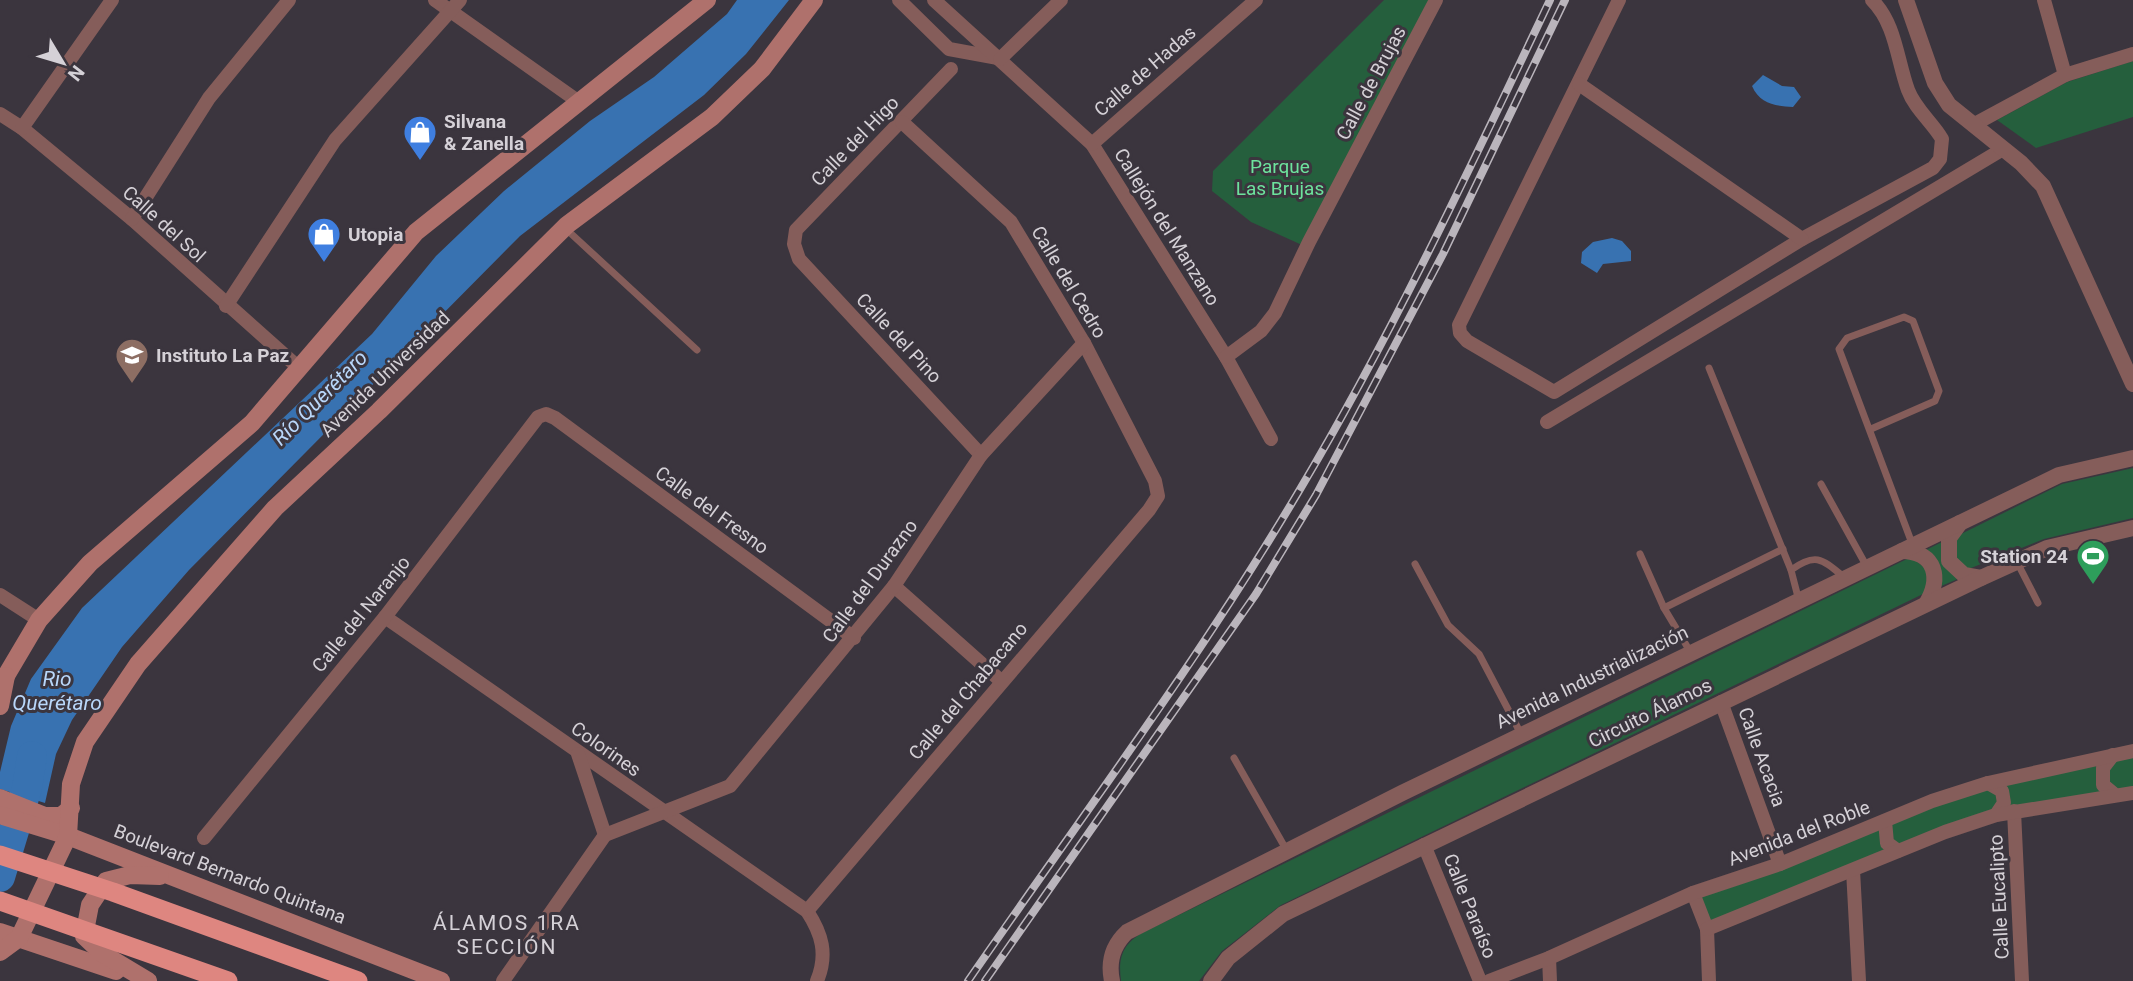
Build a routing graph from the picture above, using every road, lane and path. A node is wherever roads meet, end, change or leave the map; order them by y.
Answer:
1 (111, 0) edge
2 (289, 0) edge
3 (435, 0) edge
4 (706, 0) edge
5 (814, 0) edge
6 (900, 0) edge
7 (934, 0) edge
8 (1061, 0) edge
9 (1256, 0) edge
10 (1436, 0) edge
11 (1619, 0) edge
12 (1872, 0) edge
13 (1906, 0) edge
14 (2044, 0) edge
15 (455, 5) edge
16 (2133, 54) edge
17 (1000, 59) junction
18 (951, 69) dead end
19 (2065, 75) junction
20 (1579, 84) junction
21 (579, 102) junction
22 (0, 114) edge
23 (902, 122) junction
24 (1973, 125) junction
25 (22, 128) junction
26 (1092, 144) junction
27 (2003, 149) junction
28 (132, 219) junction
29 (565, 227) junction
30 (1802, 239) junction
31 (794, 244) joint
32 (226, 306) junction
33 (1084, 343) junction
34 (696, 350) dead end
35 (1226, 357) junction
36 (299, 368) junction
37 (1709, 368) dead end
38 (2133, 384) edge
39 (546, 414) joint
40 (1547, 422) dead end
41 (1871, 429) junction
42 (1271, 439) dead end
43 (981, 454) junction
44 (2133, 458) edge
45 (1821, 484) dead end
46 (1158, 496) joint
47 (1960, 523) junction
48 (2133, 528) edge
49 (1908, 548) junction
50 (1783, 549) junction
51 (1640, 554) dead end
52 (2017, 562) junction
53 (1415, 564) dead end
54 (1867, 568) junction
55 (1791, 570) junction
56 (1845, 578) junction
57 (1981, 578) junction
58 (894, 586) junction
59 (0, 595) edge
60 (1799, 601) junction
61 (1926, 604) junction
62 (2038, 604) dead end
63 (1664, 608) junction
64 (384, 617) junction
65 (39, 620) junction
66 (854, 638) junction
67 (1691, 653) junction
68 (3, 681) edge
69 (1001, 681) junction
70 (1721, 702) junction
71 (0, 706) edge
72 (1522, 735) junction
73 (2133, 751) edge
74 (578, 754) junction
75 (2113, 755) junction
76 (1234, 758) dead end
77 (1988, 783) junction
78 (2133, 793) edge
79 (2115, 795) junction
80 (0, 798) edge
81 (71, 808) junction
82 (2014, 811) junction
83 (665, 813) junction
84 (0, 815) edge
85 (1996, 815) junction
86 (1885, 821) junction
87 (605, 835) junction
88 (68, 836) junction
89 (204, 838) dead end
90 (1424, 845) junction
91 (1287, 851) junction
92 (1898, 851) junction
93 (0, 855) edge
94 (1780, 864) junction
95 (1853, 870) junction
96 (174, 877) junction
97 (1693, 893) junction
98 (0, 901) edge
99 (807, 911) junction
100 (1706, 929) junction
101 (0, 932) edge
102 (19, 938) junction
103 (0, 952) edge
104 (1549, 958) junction
105 (142, 981) edge
106 (148, 981) edge
107 (228, 981) edge
108 (358, 981) edge
109 (441, 981) edge
110 (503, 981) edge
111 (817, 981) edge
112 (1112, 981) edge
113 (1210, 981) edge
114 (1480, 981) edge
115 (1489, 981) edge
116 (1550, 981) edge
117 (1709, 981) edge
118 (1859, 981) edge
119 (2022, 981) edge

1 - 25 street
2 - 28 street
3 - 15 street
4 - 21 main road
5 - 29 main road, Avenida Universidad
6 - 17 street
7 - 17 street, Callejón del Manzano
8 - 17 street
9 - 26 street, Calle de Hadas
10 - 35 street, Calle de Brujas
11 - 20 street
12 - 30 street
13 - 24 street
14 - 19 street
15 - 21 street
15 - 32 street
16 - 19 street
17 - 26 street, Callejón del Manzano
18 - 23 street, Calle del Higo
19 - 24 street
20 - 30 street
20 - 30 street
21 - 36 main road
22 - 25 street, Calle del Sol
23 - 31 street, Calle del Higo
23 - 33 street, Calle del Cedro
24 - 27 street
25 - 28 street, Calle del Sol
26 - 35 street, Callejón del Manzano
27 - 38 street
27 - 40 street
28 - 32 street, Calle del Sol
29 - 34 lane
29 - 81 main road, Avenida Universidad
31 - 43 street, Calle del Pino
32 - 36 street, Calle del Sol
33 - 43 street, Calle del Durazno
33 - 46 street, Calle del Cedro
35 - 42 street, Callejón del Manzano
36 - 65 main road
37 - 50 lane
39 - 64 street, Calle del Naranjo
39 - 66 street, Calle del Fresno
41 - 41 lane
41 - 49 lane
43 - 58 street, Calle del Durazno
44 - 47 street, Avenida Industrialización
45 - 54 lane
46 - 69 street, Calle del Chabacano
47 - 49 street, Avenida Industrialización
47 - 57 street
48 - 52 street, Circuito Álamos
49 - 54 street, Avenida Industrialización
49 - 61 street
50 - 55 lane
50 - 63 lane
51 - 63 lane
52 - 57 street, Circuito Álamos
52 - 62 lane
53 - 72 lane
54 - 56 street, Avenida Industrialización
55 - 56 lane
55 - 60 lane
56 - 60 street, Avenida Industrialización
57 - 61 street, Circuito Álamos
58 - 66 street, Calle del Durazno
58 - 69 street
59 - 65 street
60 - 67 street, Avenida Industrialización
61 - 70 street, Circuito Álamos
63 - 67 lane
64 - 74 street, Colorines
64 - 89 street, Calle del Naranjo
65 - 68 main road
66 - 83 street, Calle del Durazno
67 - 72 street, Avenida Industrialización
68 - 71 main road
69 - 99 street, Calle del Chabacano
70 - 90 street, Circuito Álamos
70 - 94 street, Calle Acacia
72 - 91 street, Avenida Industrialización
73 - 75 street, Avenida del Roble
74 - 83 street, Colorines
74 - 87 street
75 - 77 street, Avenida del Roble
75 - 79 street
76 - 91 lane
77 - 85 street
77 - 86 street, Avenida del Roble
78 - 79 street
79 - 82 street
80 - 81 main road
81 - 88 main road, Avenida Universidad
82 - 85 street
82 - 119 street, Calle Eucalipto
83 - 87 street, Calle del Durazno
83 - 99 street, Colorines
84 - 88 main road, Boulevard Bernardo Quintana
85 - 92 street
86 - 92 street
86 - 94 street, Avenida del Roble
87 - 110 street
88 - 96 main road, Boulevard Bernardo Quintana
88 - 102 main road, Avenida Universidad
90 - 113 street, Circuito Álamos
90 - 114 street, Calle Paraíso
91 - 112 street, Avenida Industrialización
92 - 95 street
93 - 108 highway
94 - 97 street, Avenida del Roble
95 - 100 street
95 - 118 street
96 - 106 main road
96 - 109 main road, Boulevard Bernardo Quintana
97 - 100 street
97 - 104 street, Avenida del Roble
98 - 107 highway
99 - 111 street
100 - 117 street
101 - 102 main road
102 - 103 main road
102 - 105 main road
104 - 115 street, Avenida del Roble
104 - 116 street

